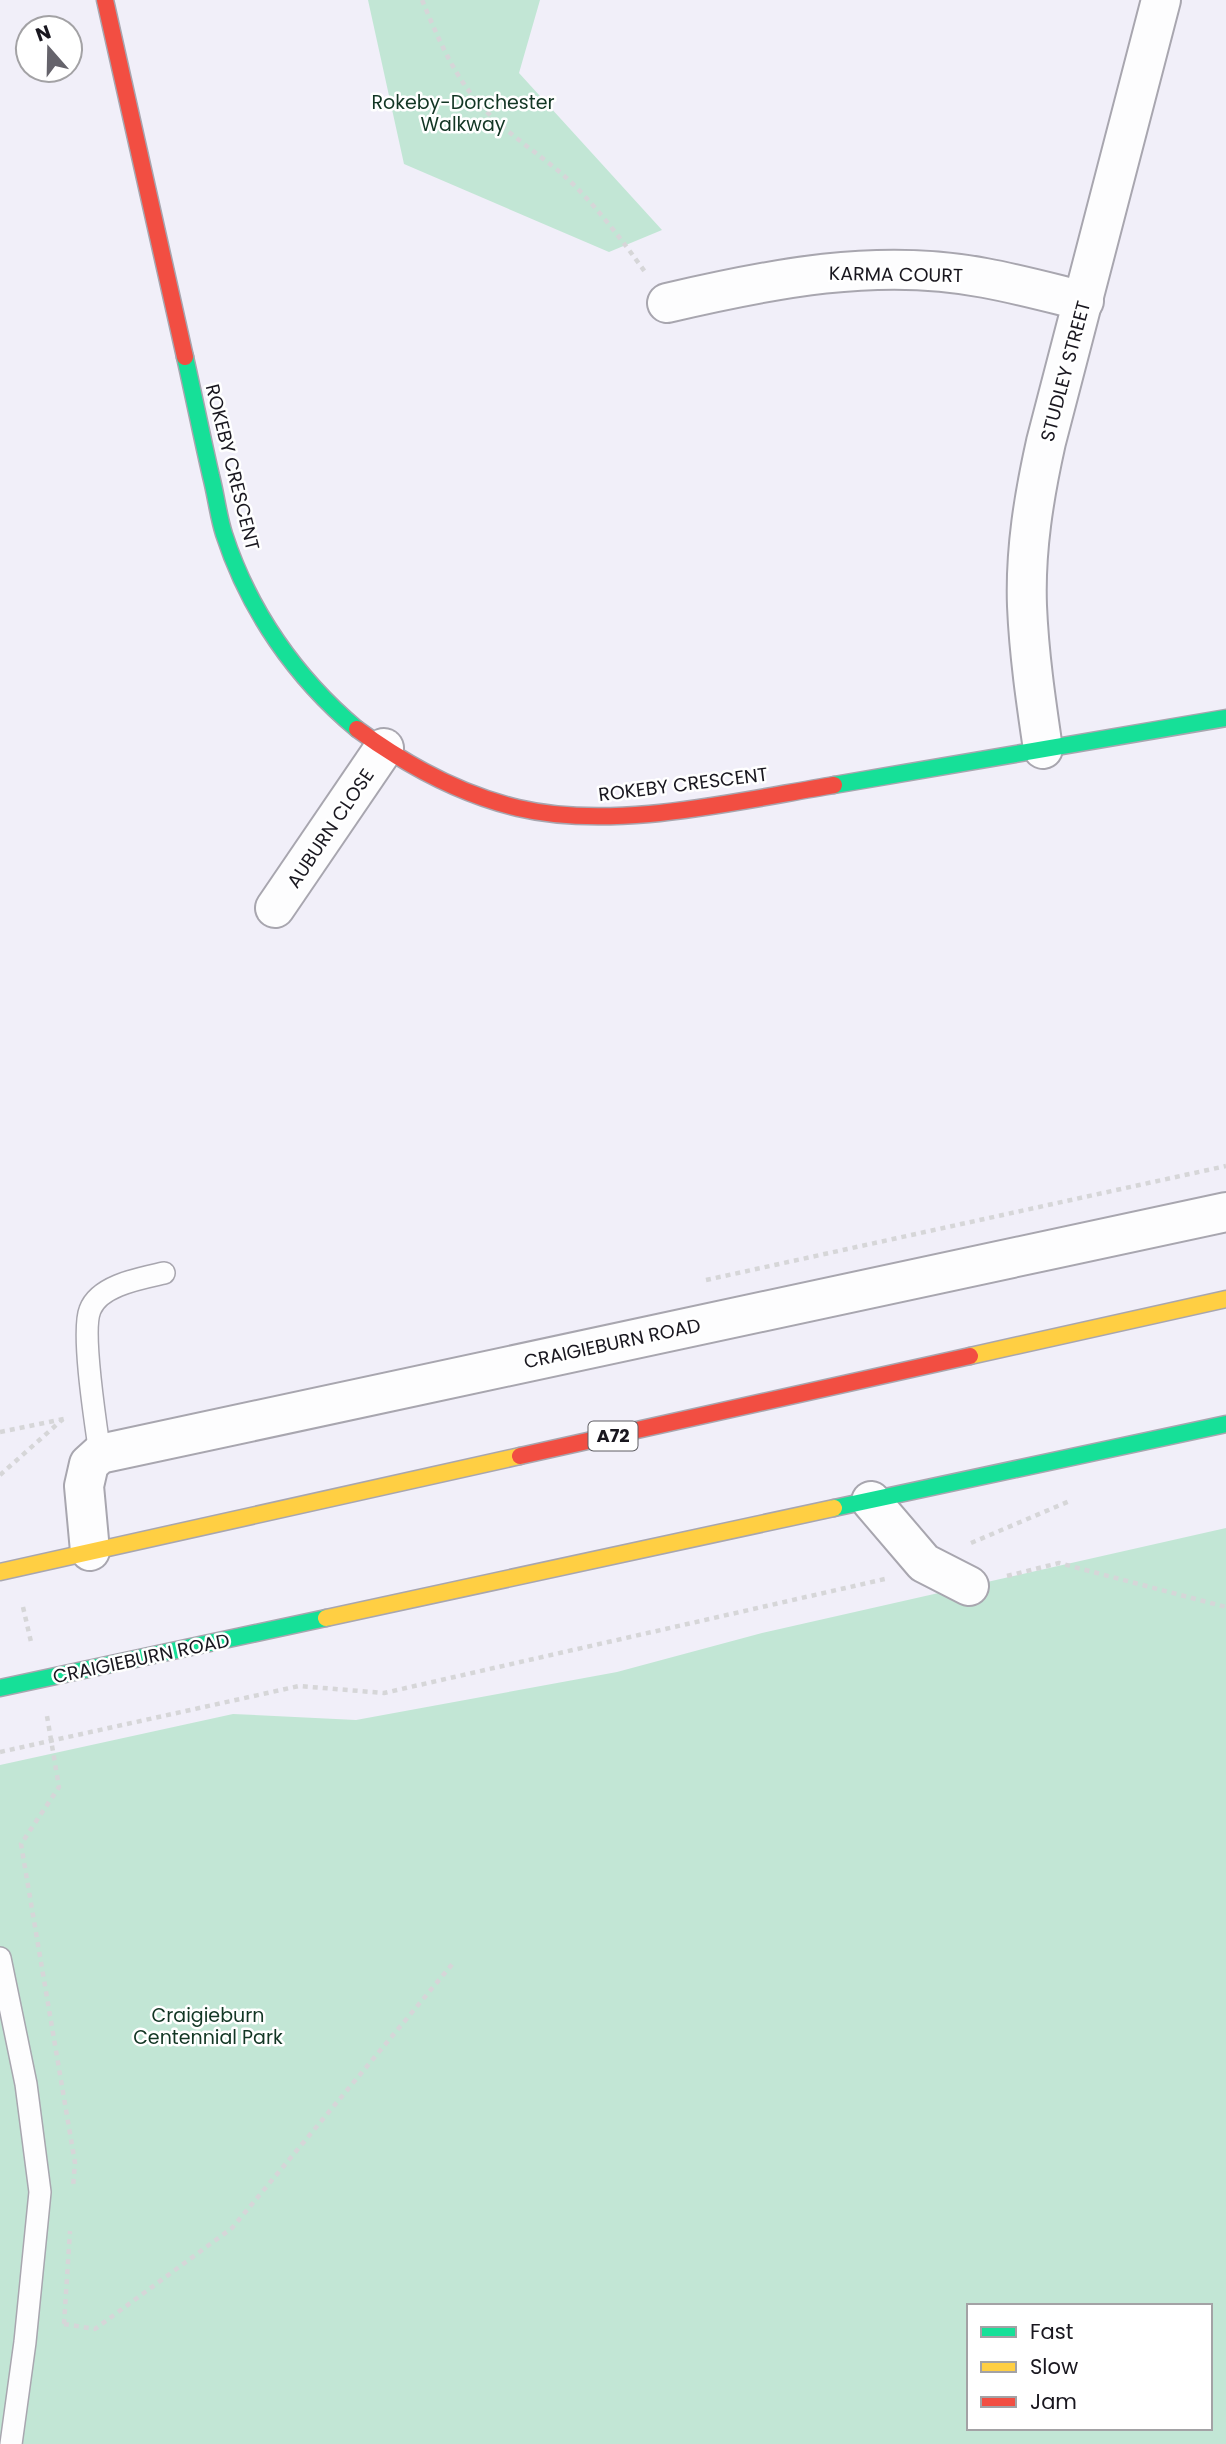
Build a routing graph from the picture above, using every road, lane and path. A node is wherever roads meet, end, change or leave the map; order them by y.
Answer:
1 (105, 0) edge
2 (422, 0) edge
3 (1161, 0) edge
4 (1084, 301) junction
5 (667, 303) joint
6 (1226, 718) edge
7 (384, 748) junction
8 (1043, 749) junction
9 (275, 908) dead end
10 (1226, 1167) edge
11 (1226, 1212) edge
12 (164, 1273) dead end
13 (693, 1283) dead end
14 (1226, 1299) edge
15 (1226, 1424) edge
16 (0, 1432) edge
17 (100, 1454) junction
18 (0, 1475) edge
19 (1078, 1498) dead end
20 (871, 1501) junction
21 (90, 1551) junction
22 (924, 1563) junction
23 (0, 1572) edge
24 (968, 1587) joint
25 (1226, 1607) edge
26 (0, 1688) edge
27 (53, 1740) junction
28 (0, 1752) edge
29 (0, 1958) edge
30 (454, 1962) dead end
31 (73, 2190) dead end
32 (70, 2230) dead end
33 (27, 2320) junction
34 (64, 2324) junction
35 (11, 2444) edge

1 - 7 main road, ROKEBY CRESCENT
2 - 5 path
3 - 4 street, STUDLEY STREET
4 - 5 street, KARMA COURT
4 - 8 street, STUDLEY STREET
6 - 8 main road, ROKEBY CRESCENT
7 - 8 main road, ROKEBY CRESCENT
7 - 9 street, AUBURN CLOSE
10 - 13 path
11 - 17 street, CRAIGIEBURN ROAD
12 - 17 lane
14 - 21 main road, A72
15 - 20 main road, CRAIGIEBURN ROAD
16 - 18 path
17 - 21 street
19 - 22 path
20 - 22 street
20 - 26 main road, CRAIGIEBURN ROAD
21 - 23 main road, A72
22 - 24 street
22 - 27 path
24 - 25 path
27 - 28 path
27 - 31 path
29 - 33 lane
30 - 34 path
32 - 34 path
33 - 34 path
33 - 35 lane

